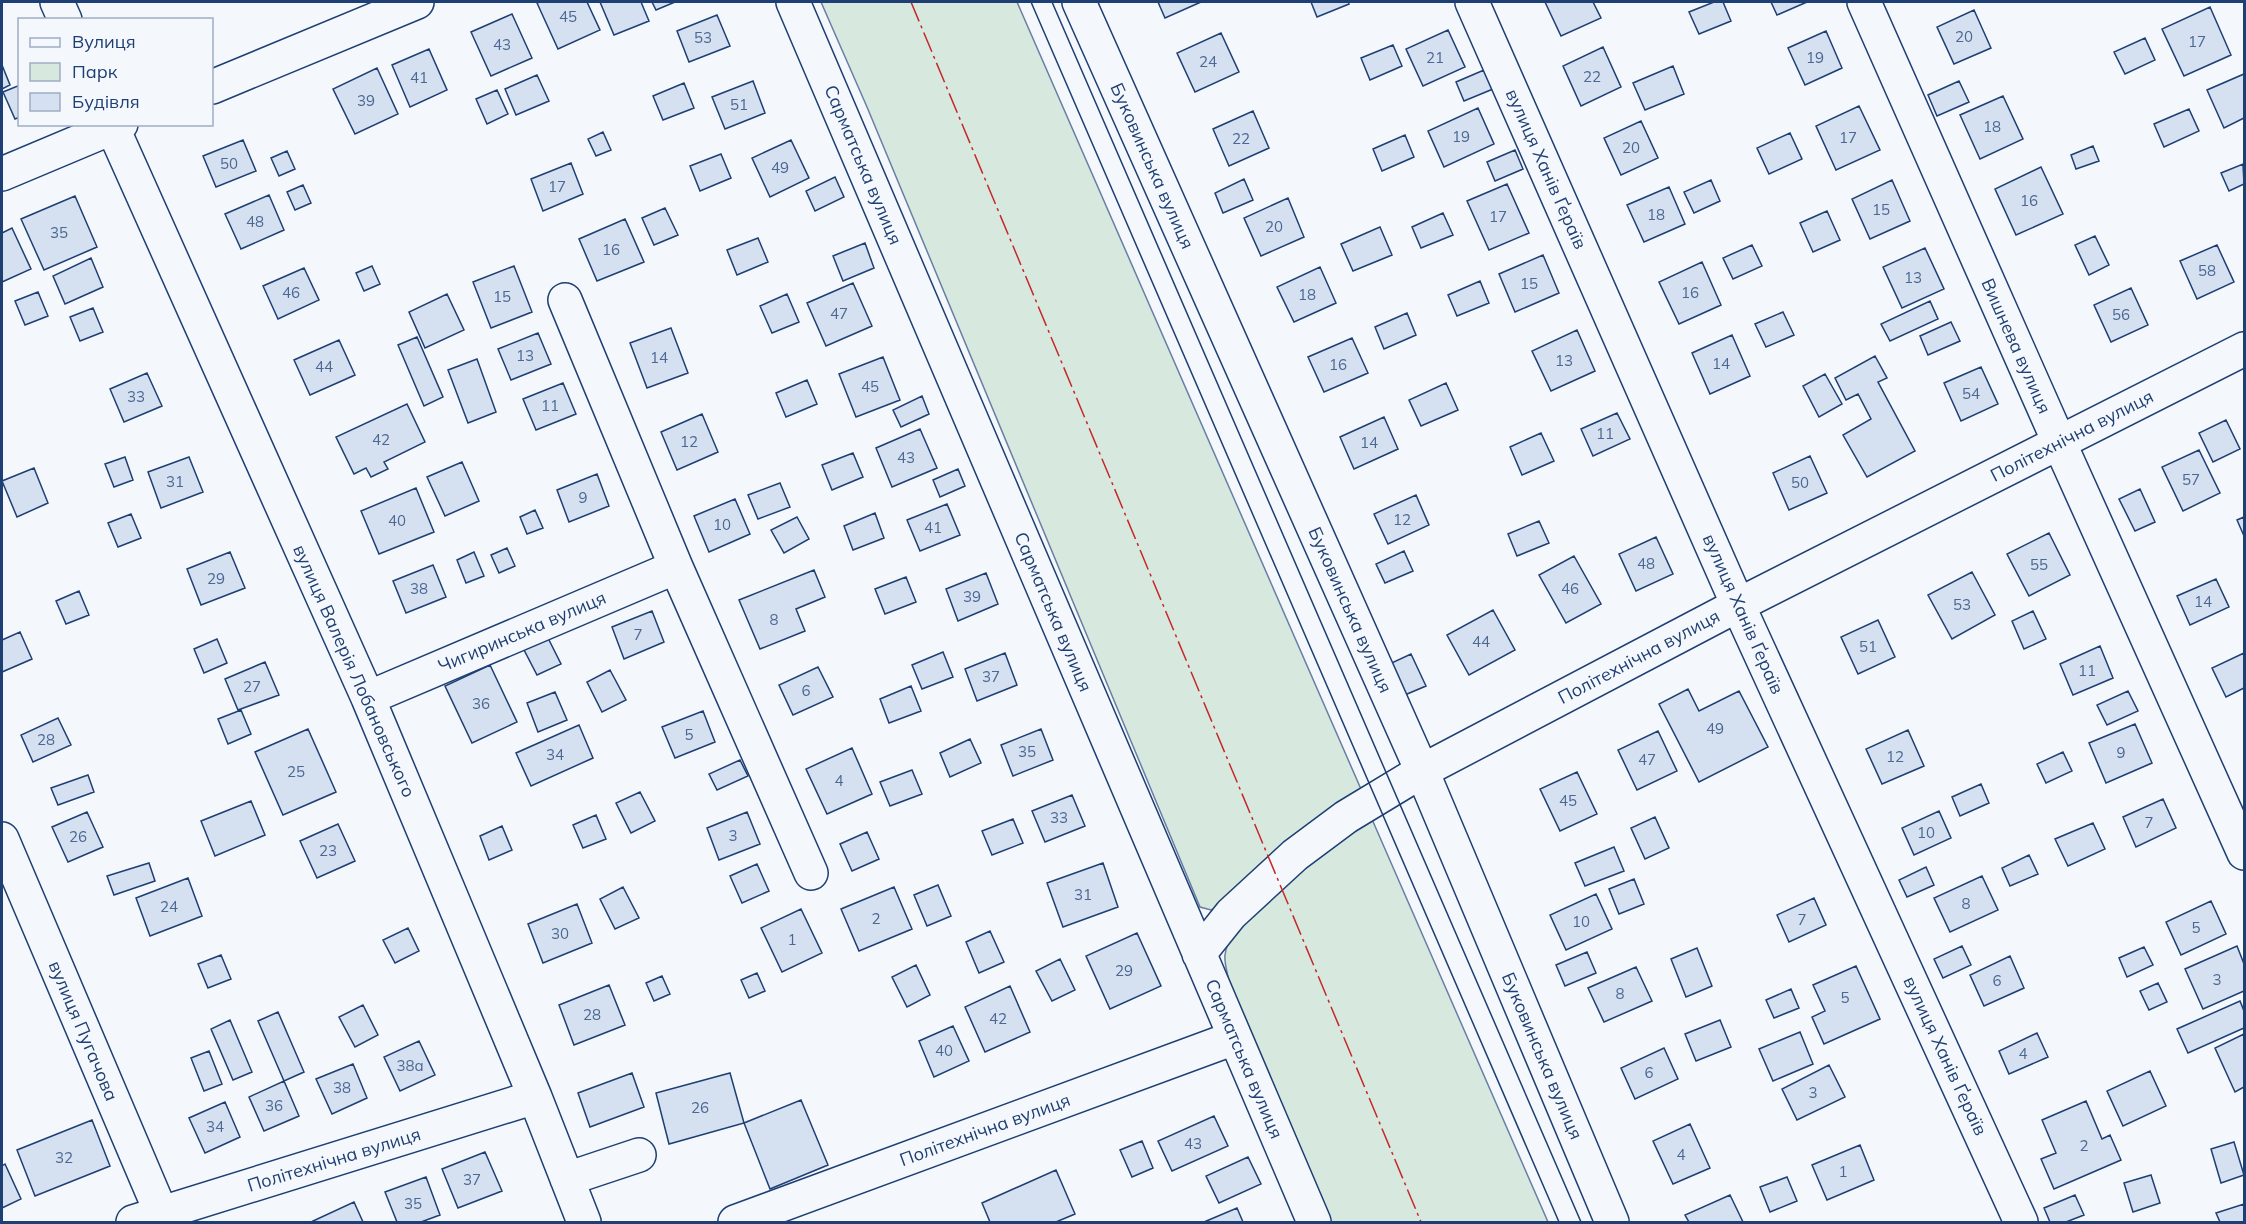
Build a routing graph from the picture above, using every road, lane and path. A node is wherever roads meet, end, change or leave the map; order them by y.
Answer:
1 (57, 2) edge
2 (417, 2) edge
3 (793, 2) edge
4 (1078, 2) edge
5 (1472, 2) edge
6 (1864, 2) edge
7 (64, 18) edge
8 (213, 87) edge
9 (114, 126) edge
10 (2, 174) edge
11 (565, 300) dead end
12 (2244, 349) edge
13 (2059, 442) junction
14 (676, 567) junction
15 (1738, 605) junction
16 (368, 698) junction
17 (1422, 771) junction
18 (2, 839) edge
19 (2244, 853) edge
20 (811, 873) dead end
21 (1199, 954) junction
22 (1234, 1038) junction
23 (535, 1097) junction
24 (639, 1155) dead end
25 (567, 1179) junction
26 (153, 1220) edge
27 (584, 1222) edge
28 (735, 1222) edge
29 (1314, 1222) edge
30 (1612, 1222) edge
31 (2021, 1222) edge

1 - 7 street
2 - 8 street
3 - 21 street, Сарматська вулиця
4 - 17 street, Буковинська вулиця
5 - 15 street, вулиця Ханів Ґераїв
6 - 13 street, Вишнева вулиця
9 - 10 street
9 - 16 street, вулиця Валерія Лобановського
11 - 14 street
12 - 13 street, Політехнічна вулиця
13 - 15 street, Політехнічна вулиця
13 - 19 street, Вишнева вулиця
14 - 16 street, Чигиринська вулиця
14 - 20 street
15 - 17 street, Політехнічна вулиця
15 - 31 street, вулиця Ханів Ґераїв
16 - 23 street, вулиця Валерія Лобановського
17 - 21 street, Політехнічна вулиця
17 - 30 street, Буковинська вулиця
18 - 26 street, вулиця Пугачова
21 - 22 street, Сарматська вулиця
22 - 28 street, Політехнічна вулиця
22 - 29 street, Сарматська вулиця
23 - 25 street, вулиця Валерія Лобановського
23 - 26 street, Політехнічна вулиця
24 - 25 street
25 - 27 street, вулиця Валерія Лобановського

